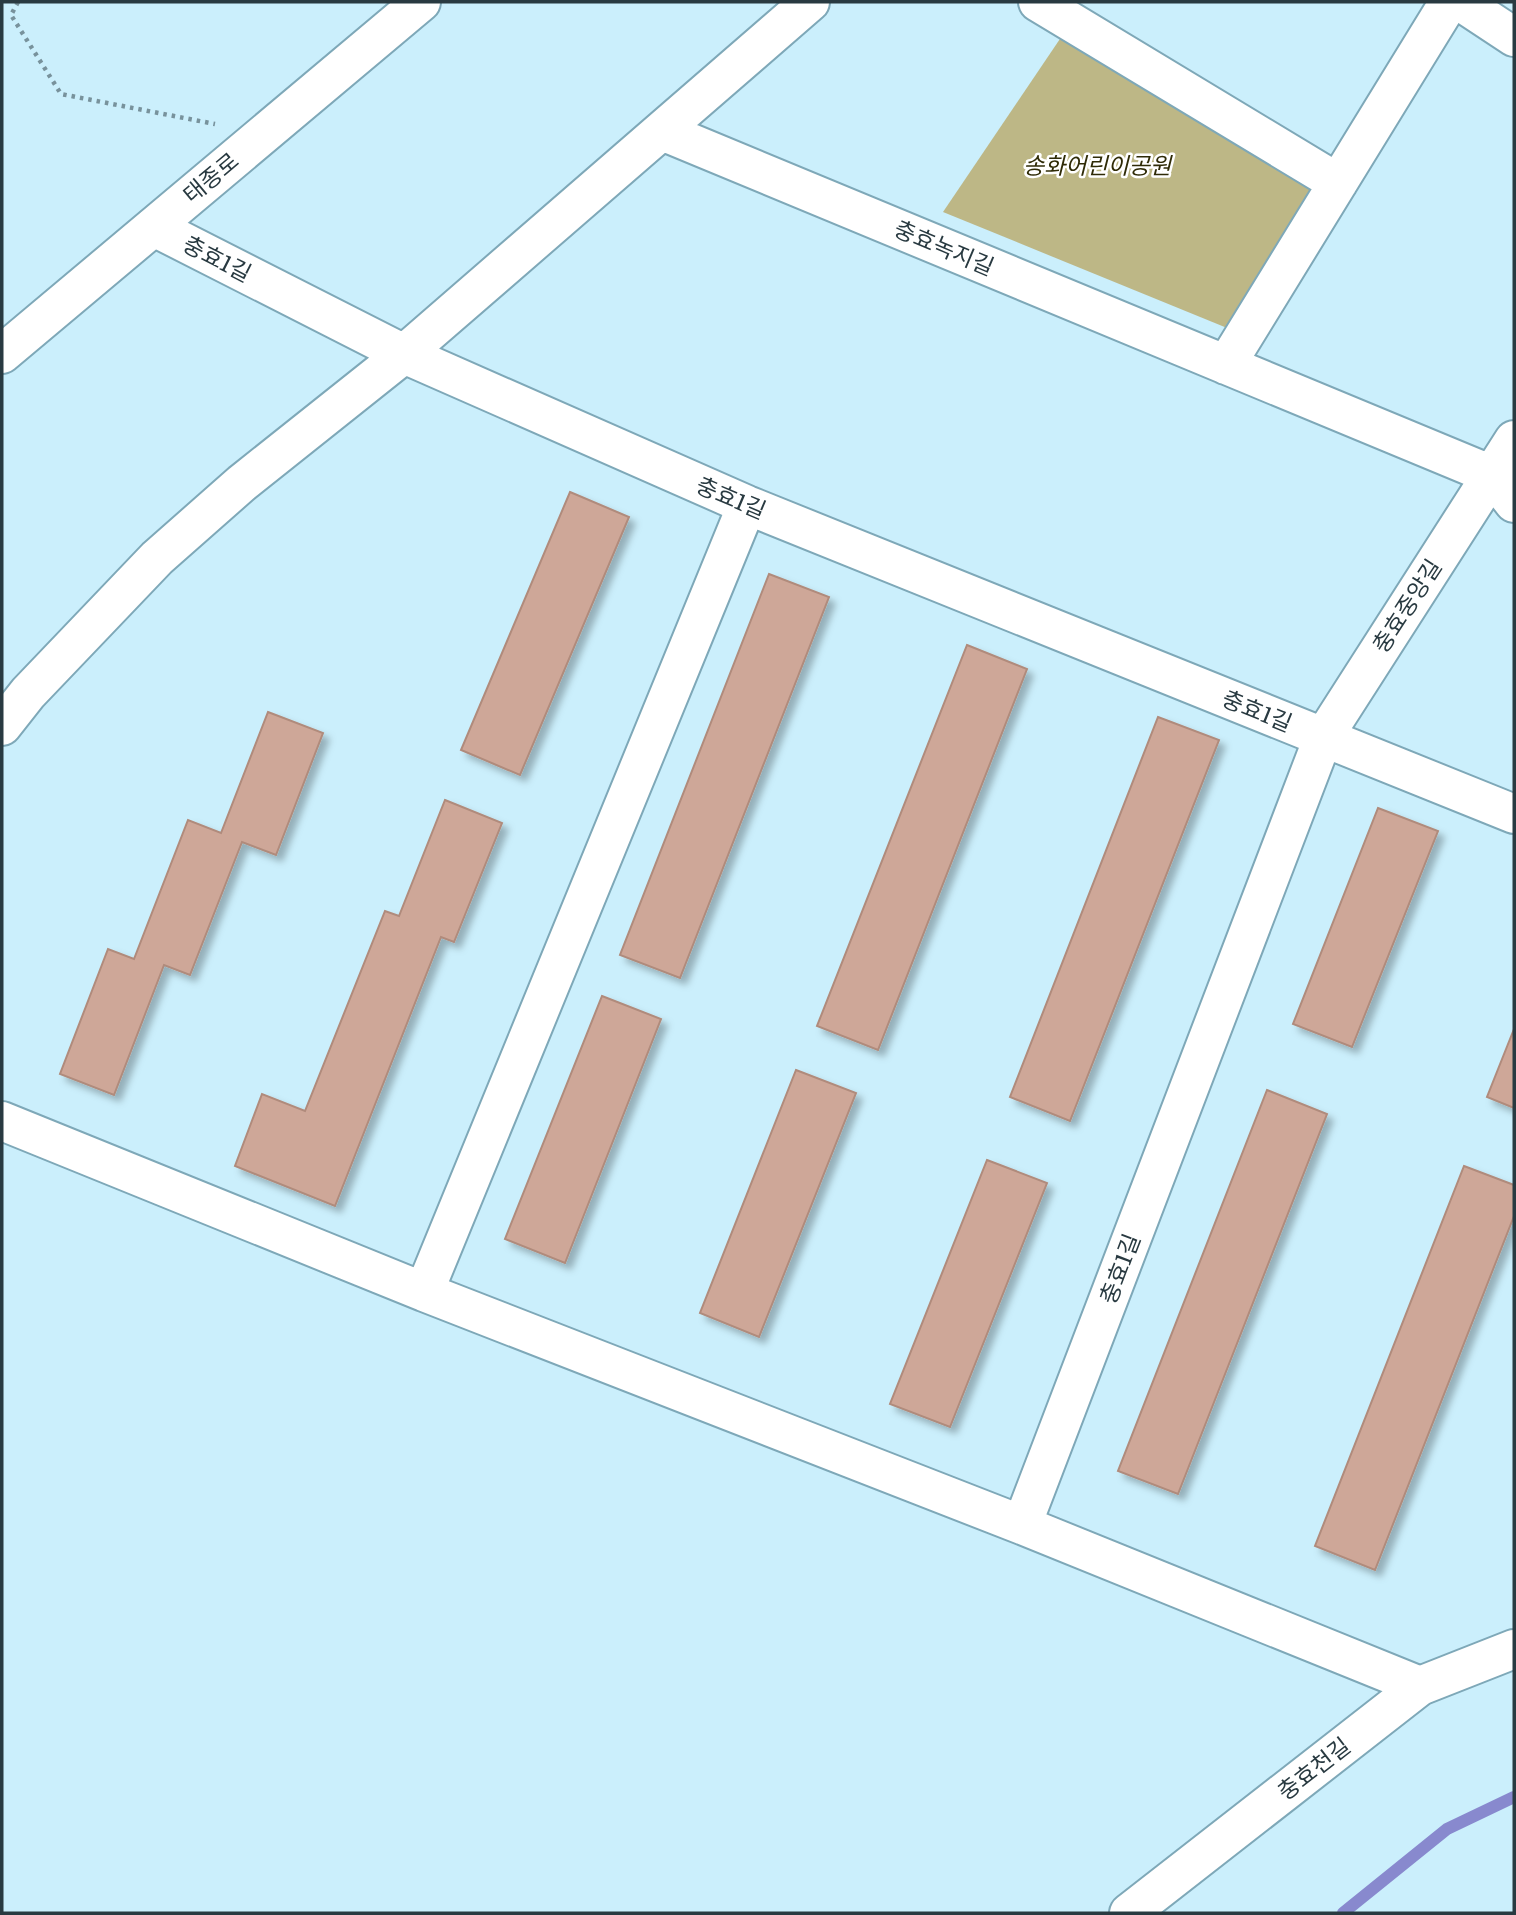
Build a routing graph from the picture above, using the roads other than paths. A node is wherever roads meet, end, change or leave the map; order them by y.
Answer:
1 (421, 2) edge
2 (810, 2) edge
3 (1038, 2) edge
4 (1449, 2) edge
5 (1461, 2) edge
6 (1514, 37) edge
7 (662, 131) junction
8 (1338, 183) junction
9 (154, 227) junction
10 (2, 354) edge
11 (404, 354) junction
12 (1226, 365) junction
13 (1514, 440) edge
14 (1503, 489) edge
15 (747, 505) junction
16 (2, 726) edge
17 (1323, 738) junction
18 (1514, 814) edge
19 (2, 1121) edge
20 (424, 1292) junction
21 (1022, 1525) junction
22 (1514, 1649) edge
23 (1420, 1686) junction
24 (1129, 1913) edge

1 - 9 street, 태종로
2 - 7 street
3 - 8 street
4 - 8 street
5 - 6 street
7 - 11 street
7 - 12 street, 충효녹지길
8 - 12 street
9 - 10 street, 태종로
9 - 11 street, 충효1길
11 - 15 street, 충효1길
11 - 16 street
12 - 14 street, 충효녹지길
13 - 14 street, 충효중앙길
14 - 17 street, 충효중앙길
15 - 17 street, 충효1길
15 - 20 street
17 - 18 street, 충효1길
17 - 21 street, 충효1길
19 - 20 street
20 - 21 street
21 - 23 street
22 - 23 street, 충효천길
23 - 24 street, 충효천길

